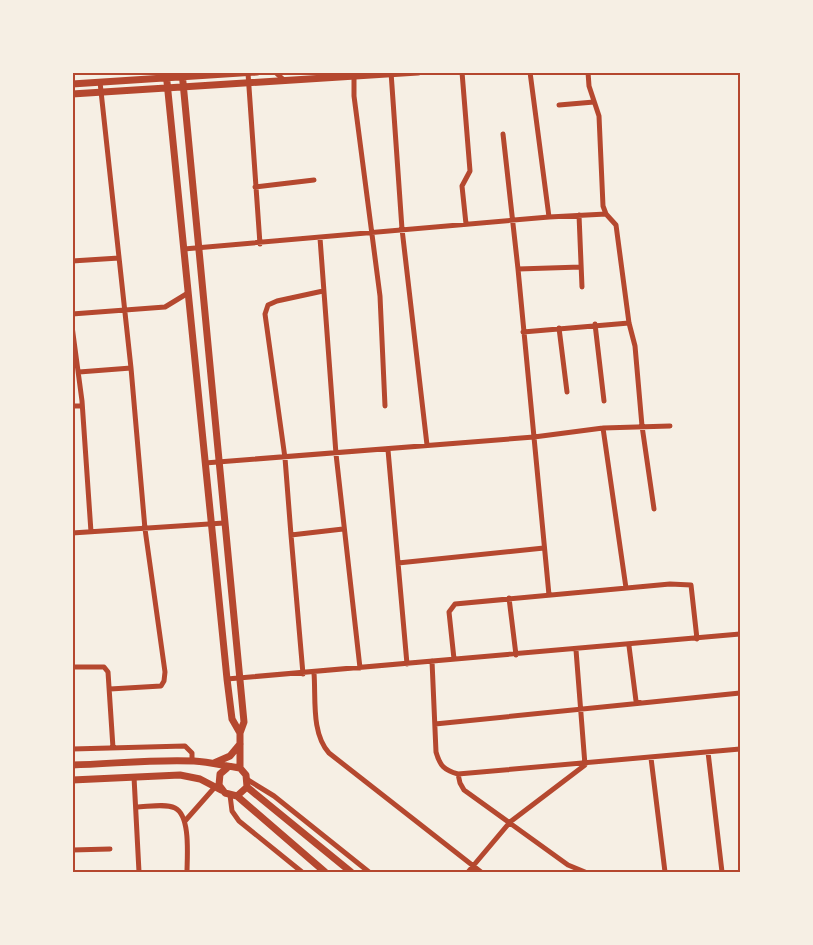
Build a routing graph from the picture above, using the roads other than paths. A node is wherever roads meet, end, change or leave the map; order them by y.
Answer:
1 (257, 72) edge
2 (275, 72) edge
3 (418, 72) edge
4 (462, 72) edge
5 (530, 72) edge
6 (588, 72) edge
7 (248, 73) edge
8 (391, 73) edge
9 (182, 75) edge
10 (353, 75) edge
11 (167, 76) edge
12 (285, 81) junction
13 (100, 82) junction
14 (249, 83) junction
15 (72, 84) edge
16 (183, 87) junction
17 (169, 88) junction
18 (101, 92) junction
19 (72, 94) edge
20 (594, 102) junction
21 (559, 105) dead end
22 (503, 134) dead end
23 (314, 180) dead end
24 (255, 187) junction
25 (606, 214) junction
26 (579, 215) junction
27 (549, 216) junction
28 (512, 221) junction
29 (466, 224) junction
30 (402, 229) junction
31 (372, 233) junction
32 (320, 238) junction
33 (260, 244) junction
34 (198, 248) junction
35 (184, 249) junction
36 (119, 258) junction
37 (72, 261) edge
38 (582, 267) junction
39 (518, 269) junction
40 (582, 287) dead end
41 (323, 291) junction
42 (188, 293) junction
43 (125, 311) junction
44 (72, 314) edge
45 (629, 323) junction
46 (595, 324) junction
47 (72, 326) edge
48 (560, 328) junction
49 (523, 332) junction
50 (131, 368) junction
51 (79, 372) junction
52 (567, 392) dead end
53 (604, 401) dead end
54 (72, 406) edge
55 (82, 406) junction
56 (385, 406) dead end
57 (642, 426) junction
58 (670, 426) dead end
59 (603, 428) junction
60 (534, 437) junction
61 (427, 445) junction
62 (388, 450) junction
63 (336, 454) junction
64 (285, 458) junction
65 (218, 463) junction
66 (205, 464) junction
67 (654, 509) dead end
68 (224, 523) junction
69 (211, 524) junction
70 (145, 529) junction
71 (343, 529) junction
72 (91, 532) junction
73 (72, 533) edge
74 (292, 535) junction
75 (544, 548) junction
76 (398, 563) junction
77 (626, 588) junction
78 (549, 595) junction
79 (510, 598) junction
80 (740, 634) edge
81 (697, 639) junction
82 (630, 646) junction
83 (576, 650) junction
84 (516, 655) junction
85 (454, 659) junction
86 (432, 661) junction
87 (407, 664) junction
88 (72, 667) edge
89 (360, 668) junction
90 (314, 673) junction
91 (303, 674) junction
92 (227, 679) junction
93 (239, 679) junction
94 (110, 689) junction
95 (740, 693) edge
96 (642, 703) junction
97 (581, 708) junction
98 (435, 724) junction
99 (240, 733) junction
100 (240, 744) junction
101 (113, 748) junction
102 (72, 749) edge
103 (740, 749) edge
104 (708, 752) junction
105 (651, 758) junction
106 (192, 761) junction
107 (213, 763) junction
108 (585, 764) junction
109 (72, 765) edge
110 (227, 768) junction
111 (240, 768) junction
112 (458, 774) junction
113 (134, 777) junction
114 (72, 780) edge
115 (247, 784) junction
116 (218, 788) junction
117 (233, 795) junction
118 (136, 807) junction
119 (185, 821) junction
120 (510, 822) junction
121 (110, 849) dead end
122 (72, 850) edge
123 (473, 866) junction
124 (139, 872) edge
125 (187, 872) edge
126 (302, 872) edge
127 (325, 872) edge
128 (351, 872) edge
129 (368, 872) edge
130 (468, 872) edge
131 (481, 872) edge
132 (585, 872) edge
133 (665, 872) edge
134 (722, 872) edge

1 - 7 street
2 - 12 street
3 - 8 street
4 - 29 street
5 - 27 street
6 - 20 street
7 - 9 street
7 - 14 street
8 - 10 street
8 - 30 street
9 - 11 street
9 - 16 street
10 - 12 street
10 - 31 street
11 - 13 street
11 - 17 street
12 - 14 street
13 - 15 street
13 - 18 street
14 - 16 street
14 - 24 street
16 - 17 street
16 - 34 street
17 - 18 street
17 - 35 street
18 - 19 street
18 - 36 street
20 - 21 street
20 - 25 street
22 - 28 street
23 - 24 street
24 - 33 street
25 - 26 street
25 - 45 street
26 - 27 street
26 - 38 street
27 - 28 street
28 - 29 street
28 - 39 street
29 - 30 street
30 - 31 street
30 - 61 street
31 - 32 street
31 - 56 street
32 - 33 street
32 - 41 street
33 - 34 street
34 - 35 street
34 - 65 street
35 - 42 street
36 - 37 street
36 - 43 street
38 - 39 street
38 - 40 street
39 - 49 street
41 - 63 street
41 - 64 street
42 - 43 street
42 - 66 street
43 - 44 street
43 - 50 street
45 - 46 street
45 - 57 street
46 - 48 street
46 - 53 street
47 - 51 street
48 - 49 street
48 - 52 street
49 - 60 street
50 - 51 street
50 - 70 street
51 - 55 street
54 - 55 street
55 - 72 street
57 - 58 street
57 - 59 street
57 - 67 street
59 - 60 street
59 - 77 street
60 - 61 street
60 - 75 street
61 - 62 street
62 - 63 street
62 - 76 street
63 - 64 street
63 - 71 street
64 - 65 street
64 - 74 street
65 - 66 street
65 - 68 street
66 - 69 street
68 - 69 street
68 - 93 street
69 - 70 street
69 - 92 street
70 - 72 street
70 - 94 street
71 - 74 street
71 - 89 street
72 - 73 street
74 - 91 street
75 - 76 street
75 - 78 street
76 - 87 street
77 - 78 street
77 - 81 street
78 - 79 street
79 - 84 street
79 - 85 street
80 - 81 street
81 - 82 street
82 - 83 street
82 - 96 street
83 - 84 street
83 - 97 street
84 - 85 street
85 - 86 street
86 - 87 street
86 - 98 street
87 - 89 street
88 - 94 street
89 - 90 street
90 - 91 street
90 - 123 street
91 - 93 street
92 - 93 street
92 - 99 street
93 - 99 street
94 - 101 street
95 - 96 street
96 - 97 street
97 - 98 street
97 - 108 street
98 - 112 street
99 - 100 street
100 - 107 street
100 - 111 street
101 - 102 street
101 - 106 street
103 - 104 street
104 - 105 street
104 - 134 street
105 - 108 street
105 - 133 street
106 - 107 street
106 - 109 street
107 - 110 street
108 - 112 street
108 - 120 street
110 - 111 street
110 - 116 street
111 - 115 street
112 - 120 street
113 - 114 street
113 - 116 street
113 - 118 street
115 - 117 street
115 - 128 street
115 - 129 street
116 - 117 street
116 - 119 street
117 - 126 street
117 - 127 street
118 - 119 street
118 - 124 street
119 - 125 street
120 - 123 street
120 - 132 street
121 - 122 street
123 - 130 street
123 - 131 street

